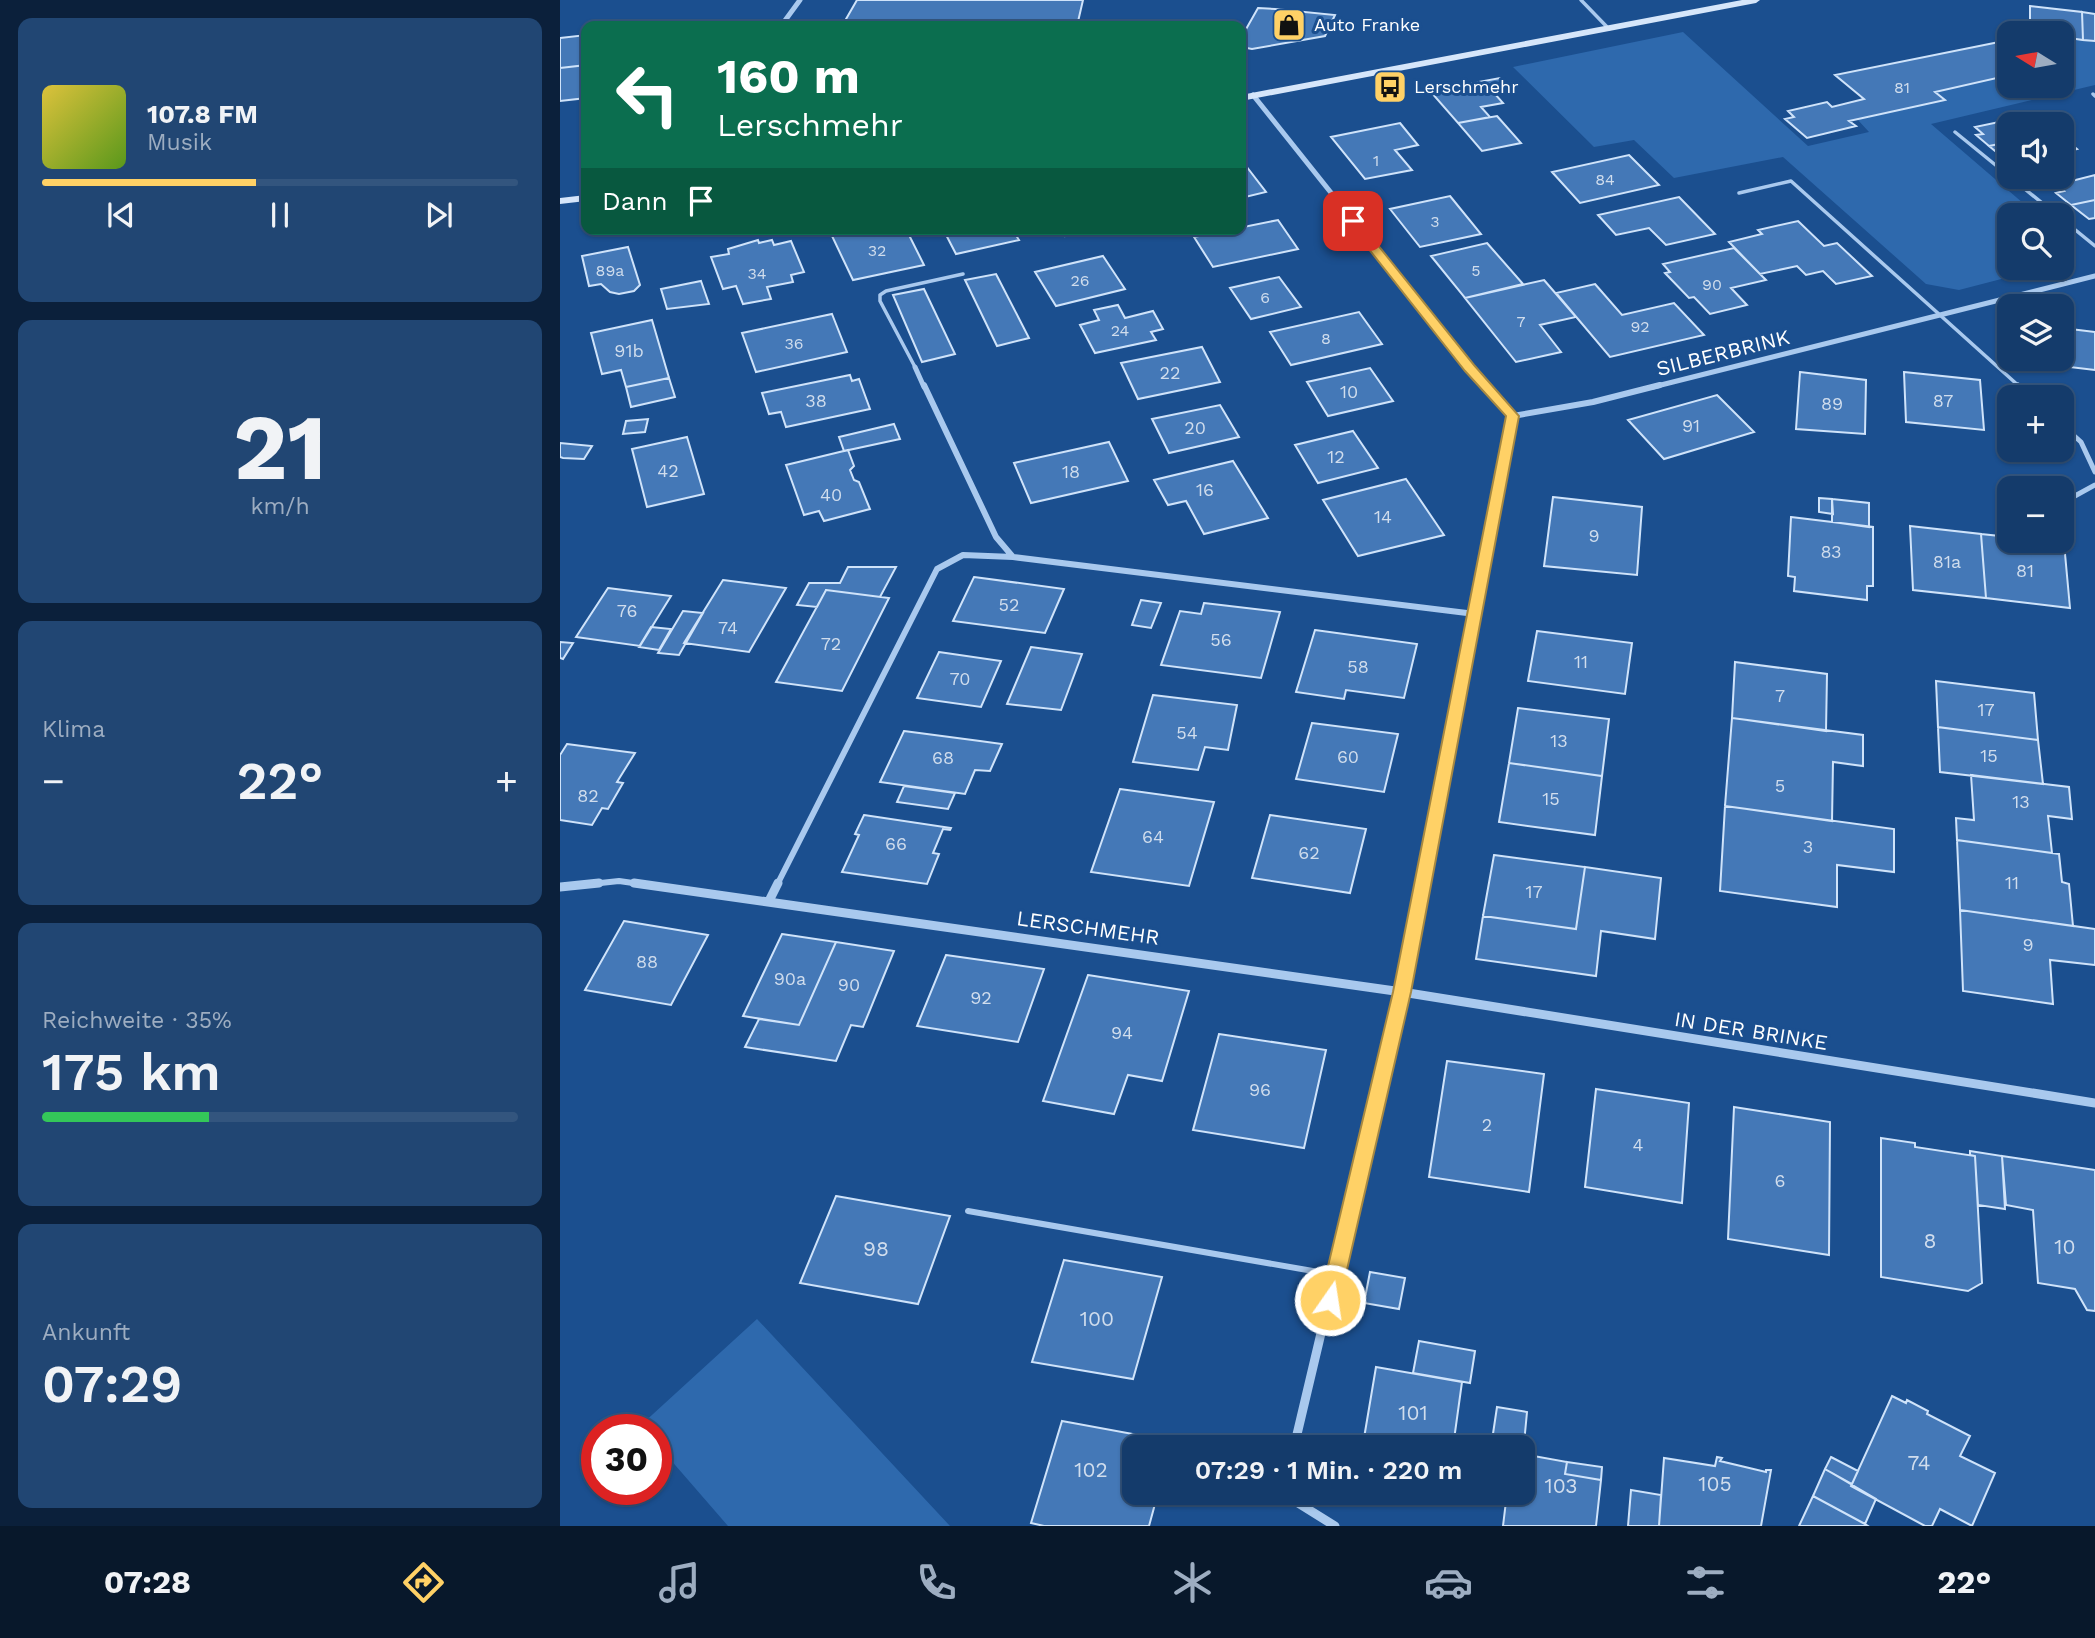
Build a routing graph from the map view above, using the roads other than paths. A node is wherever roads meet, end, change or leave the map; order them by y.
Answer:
1 (800, 0) edge
2 (1581, 0) edge
3 (1756, 0) edge
4 (785, 21) edge
5 (1609, 29) junction
6 (1253, 96) junction
7 (1246, 97) edge
8 (1955, 132) dead end
9 (1997, 166) edge
10 (2025, 189) edge
11 (1739, 193) dead end
12 (581, 199) edge
13 (560, 201) edge
14 (2042, 203) edge
15 (2074, 229) edge
16 (2095, 246) edge
17 (963, 274) dead end
18 (2095, 275) edge
19 (1940, 316) junction
20 (915, 367) joint
21 (2018, 385) edge
22 (1513, 416) junction
23 (2074, 436) edge
24 (2095, 472) edge
25 (2095, 485) edge
26 (2074, 496) edge
27 (1013, 557) junction
28 (1475, 614) junction
29 (560, 887) edge
30 (769, 901) junction
31 (1402, 992) junction
32 (2095, 1103) edge
33 (968, 1211) dead end
34 (1336, 1275) junction
35 (1297, 1435) edge
36 (1301, 1505) edge
37 (1335, 1526) edge

1 - 4 street
2 - 5 lane
3 - 5 street
5 - 6 street
6 - 7 street
6 - 22 street
8 - 9 lane
10 - 14 lane
11 - 19 lane
12 - 13 street
15 - 16 lane
17 - 20 lane
18 - 19 street, SILBERBRINK
19 - 21 lane
19 - 22 street, SILBERBRINK
20 - 27 street
22 - 28 street
23 - 24 lane
25 - 26 lane
27 - 28 street
27 - 30 street
28 - 31 street
29 - 30 street, LERSCHMEHR
30 - 31 street, LERSCHMEHR
31 - 32 street, IN DER BRINKE
31 - 34 street
33 - 34 lane
34 - 35 street
36 - 37 street

